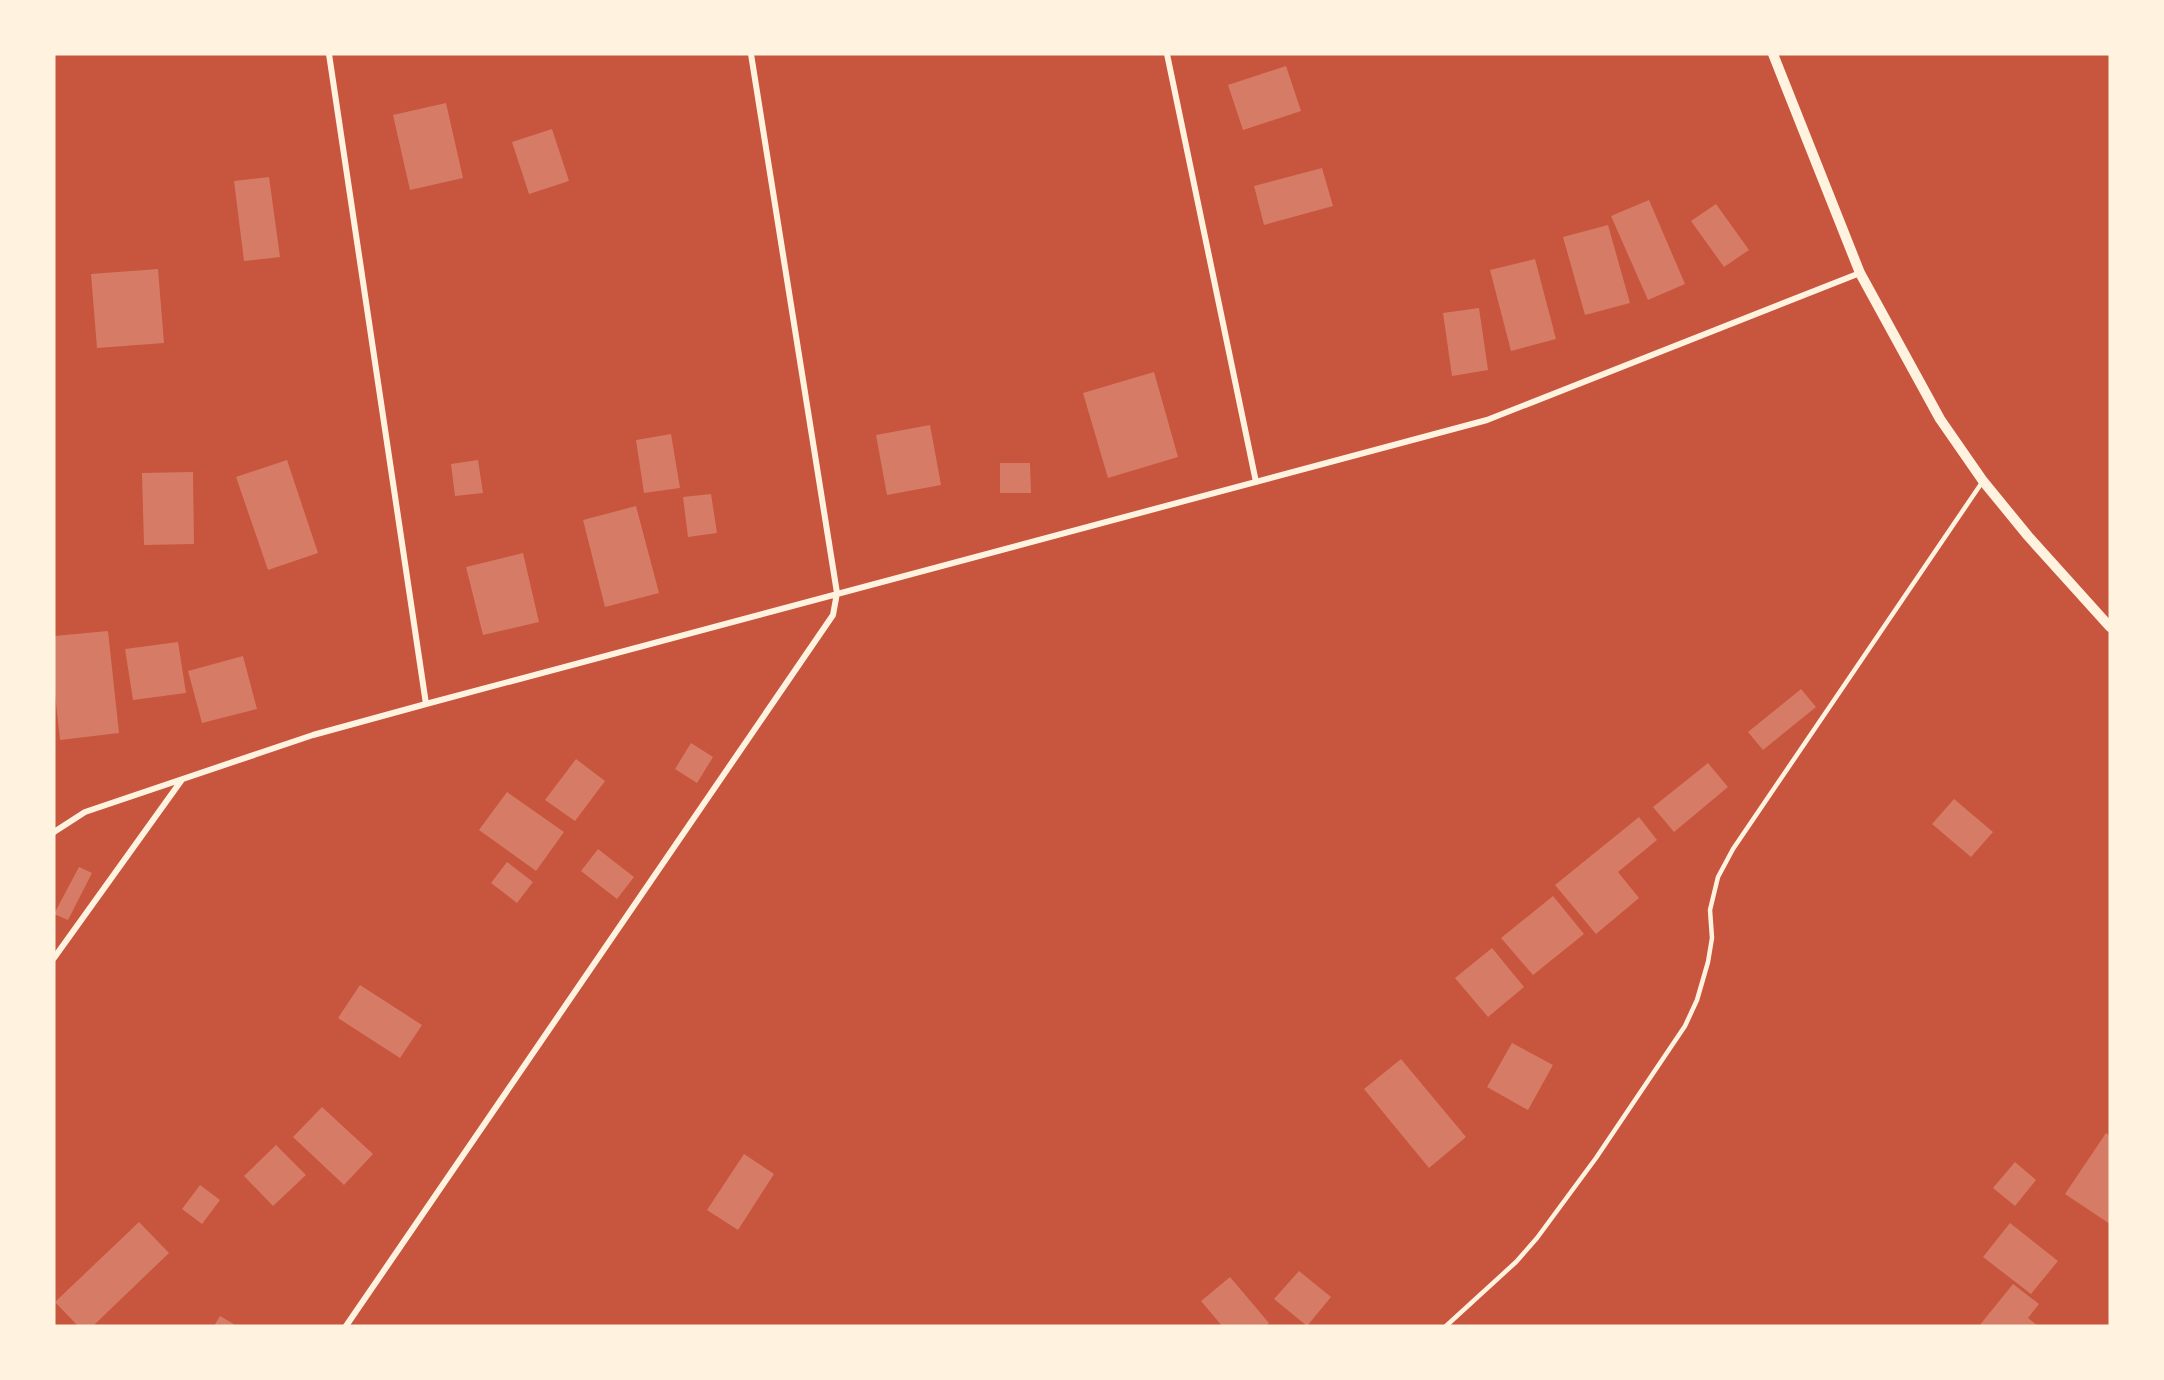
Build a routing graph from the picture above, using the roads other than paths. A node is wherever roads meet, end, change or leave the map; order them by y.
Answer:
1 (329, 54) edge
2 (751, 54) edge
3 (1167, 54) edge
4 (1773, 54) edge
5 (1860, 273) junction
6 (1983, 481) junction
7 (1256, 482) junction
8 (837, 593) junction
9 (2110, 627) edge
10 (426, 704) junction
11 (182, 779) junction
12 (54, 832) edge
13 (54, 958) edge
14 (346, 1326) edge
15 (1446, 1326) edge

1 - 10 street
2 - 8 street
3 - 7 street
4 - 5 street
5 - 6 street
5 - 7 street
6 - 9 street
6 - 15 lane
7 - 8 street
8 - 10 street
8 - 14 street
10 - 11 street
11 - 12 street
11 - 13 street

